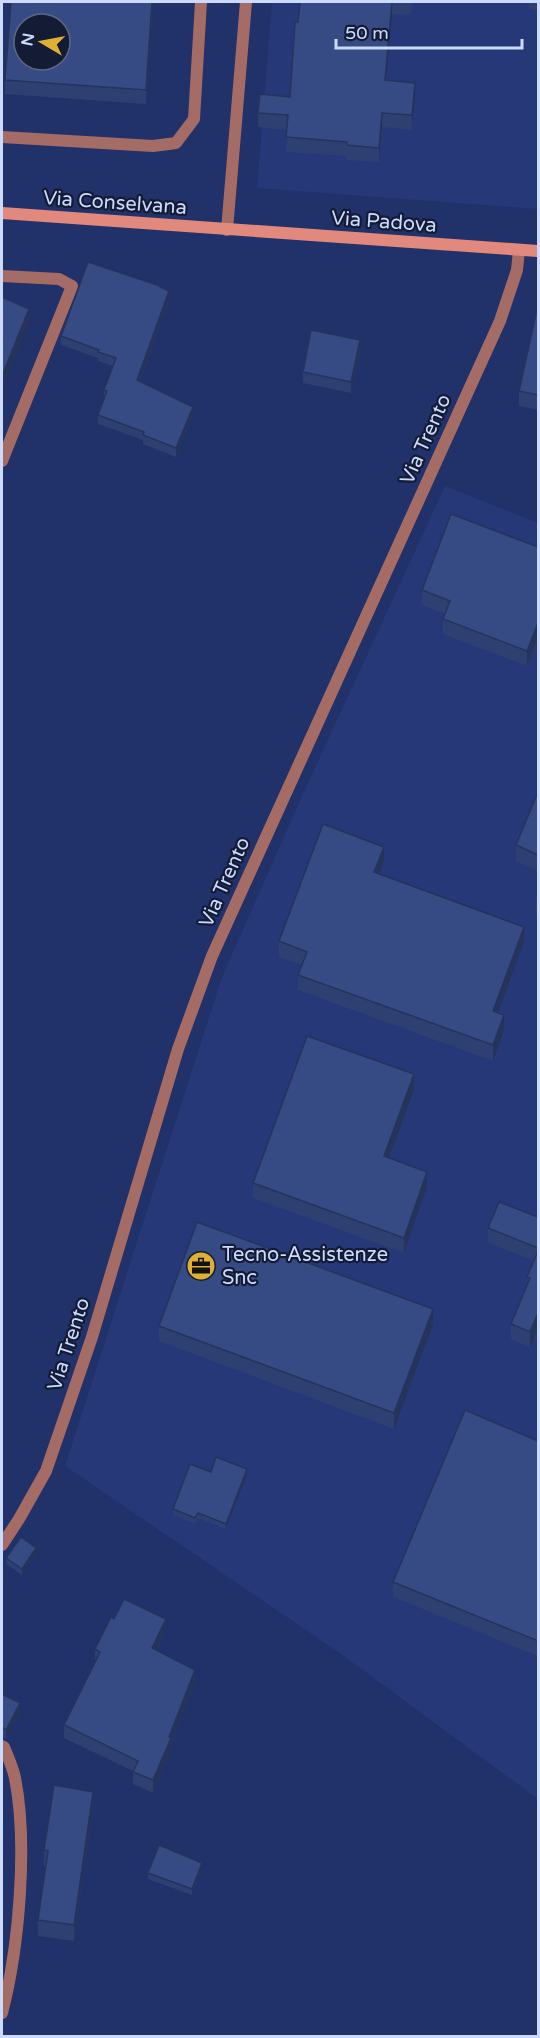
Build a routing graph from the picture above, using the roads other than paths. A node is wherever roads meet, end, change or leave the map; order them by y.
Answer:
1 (201, 2) edge
2 (246, 2) edge
3 (2, 137) edge
4 (2, 213) edge
5 (226, 230) junction
6 (519, 250) junction
7 (538, 251) edge
8 (2, 276) edge
9 (2, 461) edge
10 (2, 1545) edge
11 (2, 1746) edge
12 (2, 2013) edge

1 - 3 street
2 - 5 street
4 - 5 main road, Via Conselvana
5 - 6 main road, Via Padova
6 - 7 main road, Via Padova
6 - 10 street, Via Trento
8 - 9 street
11 - 12 street

